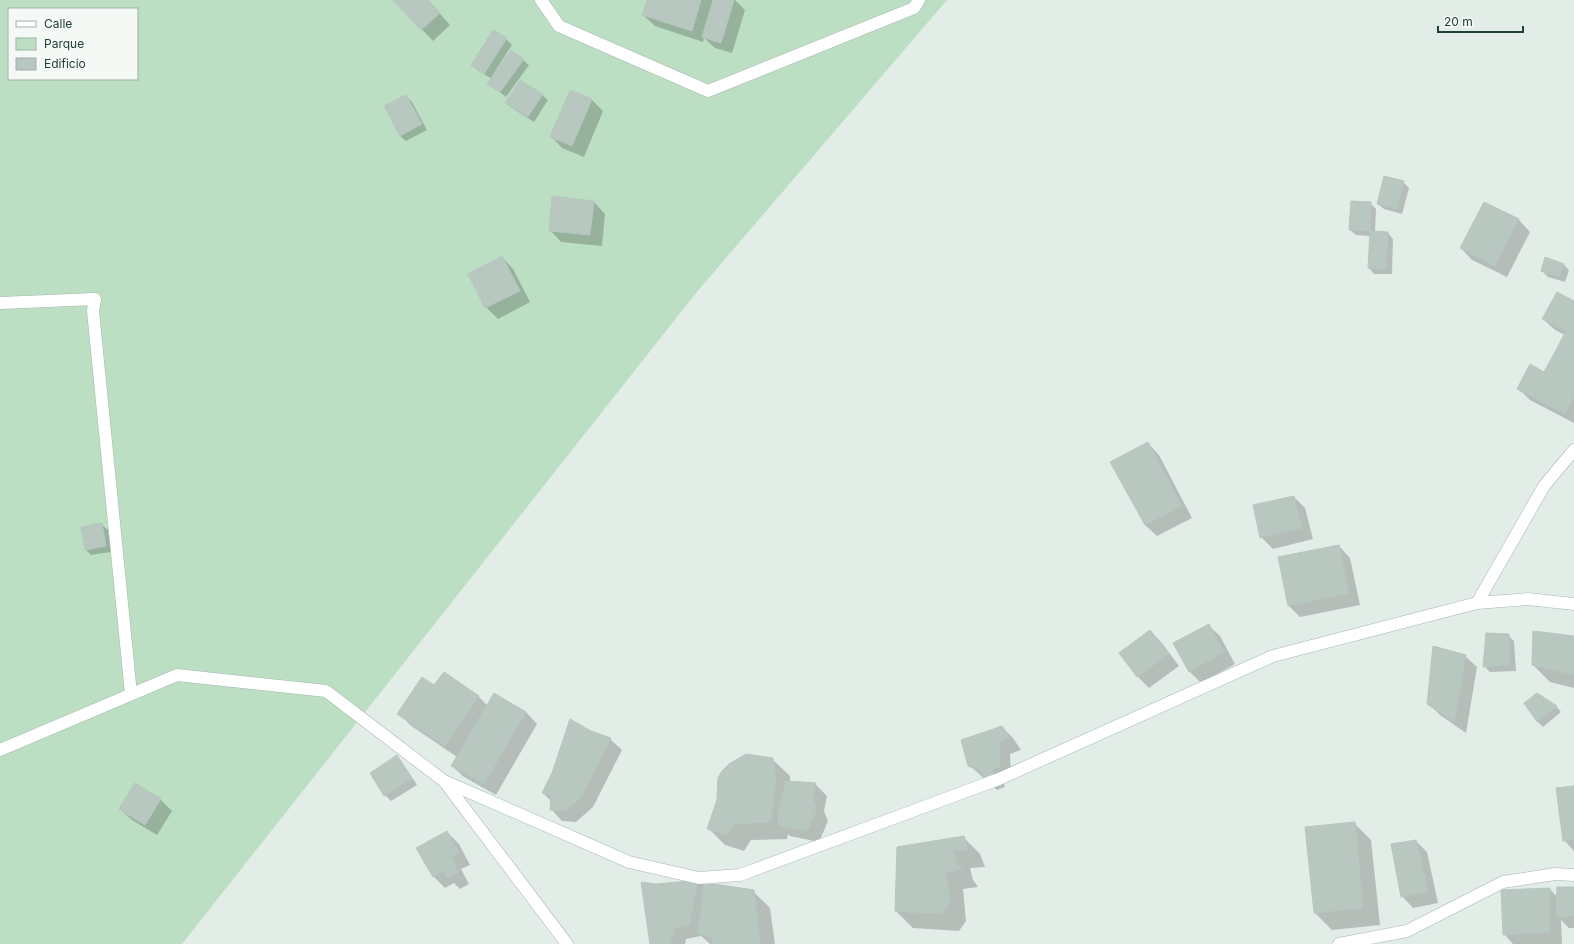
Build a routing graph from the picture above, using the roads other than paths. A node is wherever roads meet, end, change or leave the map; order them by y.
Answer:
1 (541, 0) edge
2 (919, 0) edge
3 (0, 303) edge
4 (1574, 450) edge
5 (1477, 603) junction
6 (1574, 604) edge
7 (131, 694) junction
8 (0, 750) edge
9 (444, 781) junction
10 (1574, 875) edge
11 (567, 944) edge
12 (1339, 944) edge

1 - 2 street
3 - 7 street
4 - 5 street
5 - 6 street
5 - 9 street
7 - 8 street
7 - 9 street
9 - 11 street
10 - 12 street

